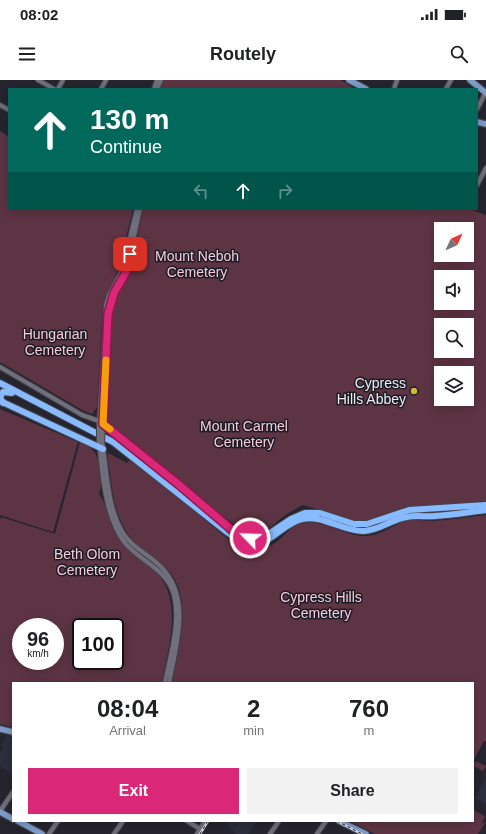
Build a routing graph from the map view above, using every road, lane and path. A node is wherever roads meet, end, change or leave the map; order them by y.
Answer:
1 (38, 80) edge
2 (349, 80) edge
3 (470, 80) edge
4 (52, 88) edge
5 (364, 88) edge
6 (486, 93) edge
7 (478, 107) edge
8 (486, 168) edge
9 (478, 183) edge
10 (137, 210) edge
11 (140, 210) edge
12 (106, 314) junction
13 (0, 367) edge
14 (0, 379) edge
15 (0, 383) edge
16 (32, 400) junction
17 (1, 402) edge
18 (101, 425) junction
19 (101, 444) junction
20 (201, 505) junction
21 (486, 505) edge
22 (486, 510) edge
23 (165, 682) edge
24 (169, 682) edge
25 (0, 729) edge
26 (12, 732) edge
27 (12, 793) edge
28 (0, 811) edge
29 (12, 817) edge
30 (20, 822) edge
31 (57, 822) edge
32 (122, 822) edge
33 (189, 822) edge
34 (204, 822) edge
35 (278, 822) edge
36 (325, 822) edge
37 (341, 822) edge
38 (200, 829) junction
39 (359, 832) edge
40 (42, 834) edge
41 (49, 834) edge
42 (114, 834) edge
43 (197, 834) edge
44 (270, 834) edge
45 (317, 834) edge
46 (366, 834) edge

1 - 4 street
2 - 5 main road
3 - 6 main road
6 - 7 street
8 - 9 street
10 - 12 street
11 - 12 street
12 - 18 street
13 - 18 street
14 - 20 highway
15 - 16 highway
16 - 17 highway
16 - 22 highway
17 - 19 highway
18 - 19 street, bridge
18 - 20 highway
19 - 23 street
19 - 24 street
20 - 21 highway
25 - 26 main road
27 - 28 street
28 - 29 main road
30 - 40 main road
31 - 41 street
32 - 42 street
33 - 38 street
34 - 38 street
35 - 44 street
36 - 45 street
37 - 39 main road
38 - 43 street
39 - 46 main road

